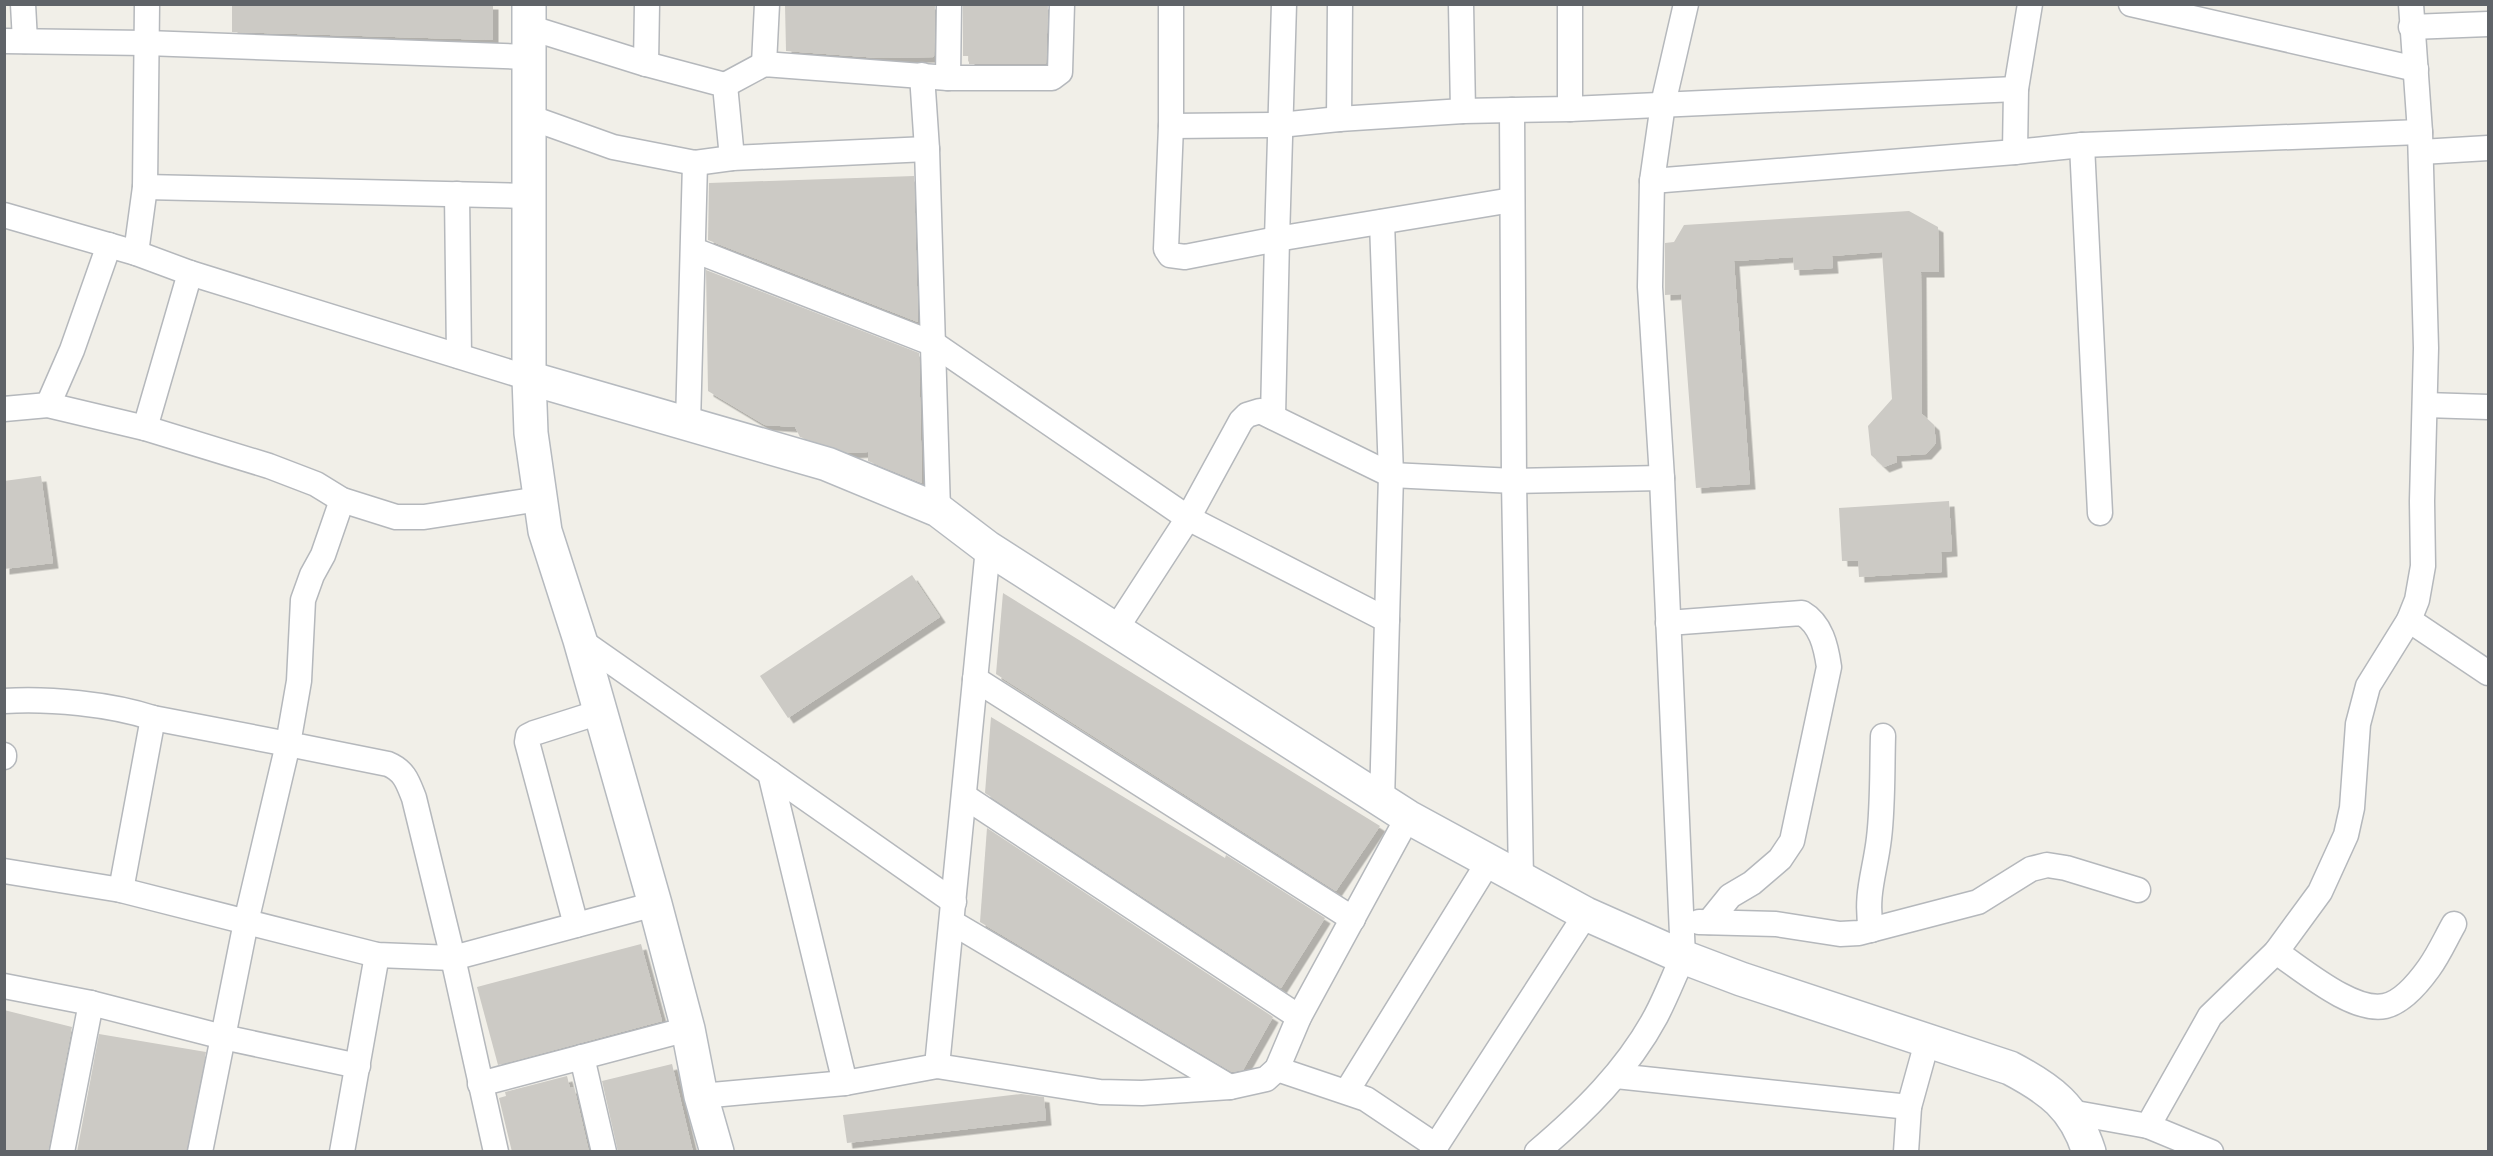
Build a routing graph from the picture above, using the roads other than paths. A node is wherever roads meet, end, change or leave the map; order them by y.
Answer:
1 (22, 4) edge
2 (147, 4) edge
3 (647, 4) edge
4 (767, 4) edge
5 (949, 4) edge
6 (1062, 4) edge
7 (1172, 4) edge
8 (1284, 4) edge
9 (1340, 4) edge
10 (1461, 4) edge
11 (1570, 4) edge
12 (1686, 4) edge
13 (2030, 4) edge
14 (2131, 4) edge
15 (2411, 16) edge
16 (2488, 24) edge
17 (528, 29) edge
18 (15, 41) edge
19 (146, 43) junction
20 (646, 64) junction
21 (764, 64) junction
22 (2416, 69) junction
23 (922, 75) junction
24 (948, 78) junction
25 (725, 85) junction
26 (2016, 89) junction
27 (1663, 104) junction
28 (1570, 109) junction
29 (1462, 111) junction
30 (1512, 111) junction
31 (529, 117) junction
32 (1339, 119) junction
33 (1280, 125) junction
34 (1171, 126) junction
35 (2421, 142) junction
36 (2082, 144) junction
37 (927, 148) junction
38 (2488, 148) edge
39 (2015, 152) junction
40 (732, 158) junction
41 (695, 162) junction
42 (1652, 181) junction
43 (145, 187) junction
44 (458, 194) junction
45 (530, 196) junction
46 (1512, 200) junction
47 (4, 215) edge
48 (1382, 222) junction
49 (1277, 239) junction
50 (109, 245) junction
51 (694, 250) junction
52 (136, 253) junction
53 (190, 273) junction
54 (934, 344) junction
55 (459, 356) junction
56 (529, 378) junction
57 (48, 405) junction
58 (2425, 405) junction
59 (2488, 407) edge
60 (4, 409) edge
61 (1273, 417) junction
62 (688, 424) junction
63 (145, 428) junction
64 (1391, 475) junction
65 (1662, 478) junction
66 (1514, 481) junction
67 (539, 498) junction
68 (342, 500) junction
69 (938, 510) junction
70 (2100, 513) dead end
71 (1188, 518) junction
72 (988, 548) junction
73 (1387, 620) junction
74 (2409, 620) junction
75 (1668, 623) junction
76 (1116, 629) junction
77 (580, 640) junction
78 (2488, 673) edge
79 (975, 679) junction
80 (4, 701) edge
81 (600, 712) junction
82 (153, 718) junction
83 (1883, 736) dead end
84 (288, 744) junction
85 (770, 773) junction
86 (964, 796) junction
87 (1395, 809) junction
88 (1489, 861) junction
89 (4, 871) edge
90 (1521, 879) junction
91 (121, 891) junction
92 (2138, 891) dead end
93 (655, 904) junction
94 (953, 912) junction
95 (1586, 914) junction
96 (1353, 919) junction
97 (246, 922) junction
98 (1681, 922) junction
99 (1709, 922) junction
100 (2454, 924) dead end
101 (576, 925) junction
102 (1871, 930) junction
103 (2276, 952) junction
104 (376, 955) junction
105 (453, 957) junction
106 (1683, 957) junction
107 (4, 986) edge
108 (92, 1003) junction
109 (1299, 1017) junction
110 (688, 1029) junction
111 (223, 1037) junction
112 (1927, 1042) junction
113 (582, 1057) junction
114 (358, 1066) junction
115 (937, 1066) junction
116 (1277, 1069) junction
117 (1616, 1076) junction
118 (845, 1083) junction
119 (480, 1084) junction
120 (1230, 1087) junction
121 (1347, 1091) junction
122 (701, 1096) junction
123 (1909, 1107) junction
124 (2070, 1112) junction
125 (2148, 1126) junction
126 (1434, 1149) edge
127 (62, 1152) edge
128 (200, 1152) edge
129 (342, 1152) edge
130 (496, 1152) edge
131 (604, 1152) edge
132 (717, 1152) edge
133 (1537, 1152) edge
134 (1906, 1152) edge
135 (2089, 1152) edge
136 (2211, 1152) edge

1 - 18 street
2 - 19 street
3 - 20 street
4 - 21 street
5 - 24 street
6 - 24 street
7 - 34 street
8 - 33 street
9 - 32 street
10 - 29 street
11 - 28 street
12 - 27 street
13 - 26 street
14 - 22 street
15 - 16 street
15 - 22 street
17 - 19 street
17 - 20 street
17 - 31 street
18 - 19 street
19 - 43 street
20 - 25 street
21 - 23 street
21 - 25 street
22 - 35 street
23 - 24 street
23 - 37 street
25 - 40 street
26 - 27 street
26 - 39 street
27 - 28 street
27 - 42 street
28 - 30 street
29 - 30 street
29 - 32 street
30 - 46 street
31 - 41 street
31 - 45 street
32 - 33 street
33 - 34 street
33 - 49 street
34 - 49 street
35 - 36 street
35 - 38 street
35 - 58 street
36 - 39 street
36 - 70 street
37 - 40 street
37 - 54 street
39 - 42 street
40 - 41 street
41 - 51 street
42 - 65 street
43 - 44 street
43 - 52 street
44 - 45 street
44 - 55 street
45 - 56 street
46 - 48 street
46 - 66 street
47 - 50 street
48 - 49 street
48 - 64 street
49 - 61 street
50 - 52 street
50 - 57 street
51 - 54 street
51 - 62 street
52 - 53 street
53 - 55 street
53 - 63 street
54 - 69 street
54 - 71 street
55 - 56 street
56 - 62 street
56 - 67 street
57 - 60 street
57 - 63 street
58 - 59 street
58 - 74 street
61 - 64 street
61 - 71 street
62 - 69 street
63 - 68 street
64 - 66 street
64 - 73 street
65 - 66 street
65 - 75 street
66 - 90 street
67 - 68 street
67 - 77 street
68 - 84 street
69 - 72 street
71 - 73 street
71 - 76 street
72 - 76 street
72 - 79 street
73 - 87 street
74 - 78 street
74 - 103 street
75 - 98 street
75 - 99 street
76 - 87 street
77 - 81 street
77 - 85 street
79 - 86 street
79 - 96 street
80 - 82 street
81 - 93 street
81 - 101 street
82 - 84 street
82 - 91 street
83 - 102 street
84 - 97 street
84 - 105 street
85 - 94 street
85 - 118 street
86 - 94 street
86 - 109 street
87 - 88 street
87 - 96 street
88 - 90 street
88 - 121 street
89 - 91 street
90 - 95 street
91 - 97 street
92 - 102 street
93 - 101 street
93 - 110 street
94 - 115 street
94 - 120 street
95 - 106 street
95 - 126 street
96 - 109 street
97 - 104 street
97 - 111 street
98 - 99 street
98 - 106 street
99 - 102 street
100 - 103 street
101 - 105 street
103 - 125 street
104 - 105 street
104 - 114 street
105 - 119 street
106 - 112 street
106 - 117 street
107 - 108 street
108 - 111 street
108 - 127 street
109 - 116 street
110 - 113 street
110 - 122 street
111 - 114 street
111 - 128 street
112 - 123 street
112 - 124 street
113 - 119 street
113 - 131 street
114 - 129 street
115 - 118 street
115 - 120 street
116 - 120 street
116 - 121 street
117 - 123 street
117 - 133 street
118 - 122 street
119 - 130 street
121 - 126 street
122 - 132 street
123 - 134 street
124 - 125 street
124 - 135 street
125 - 136 street

